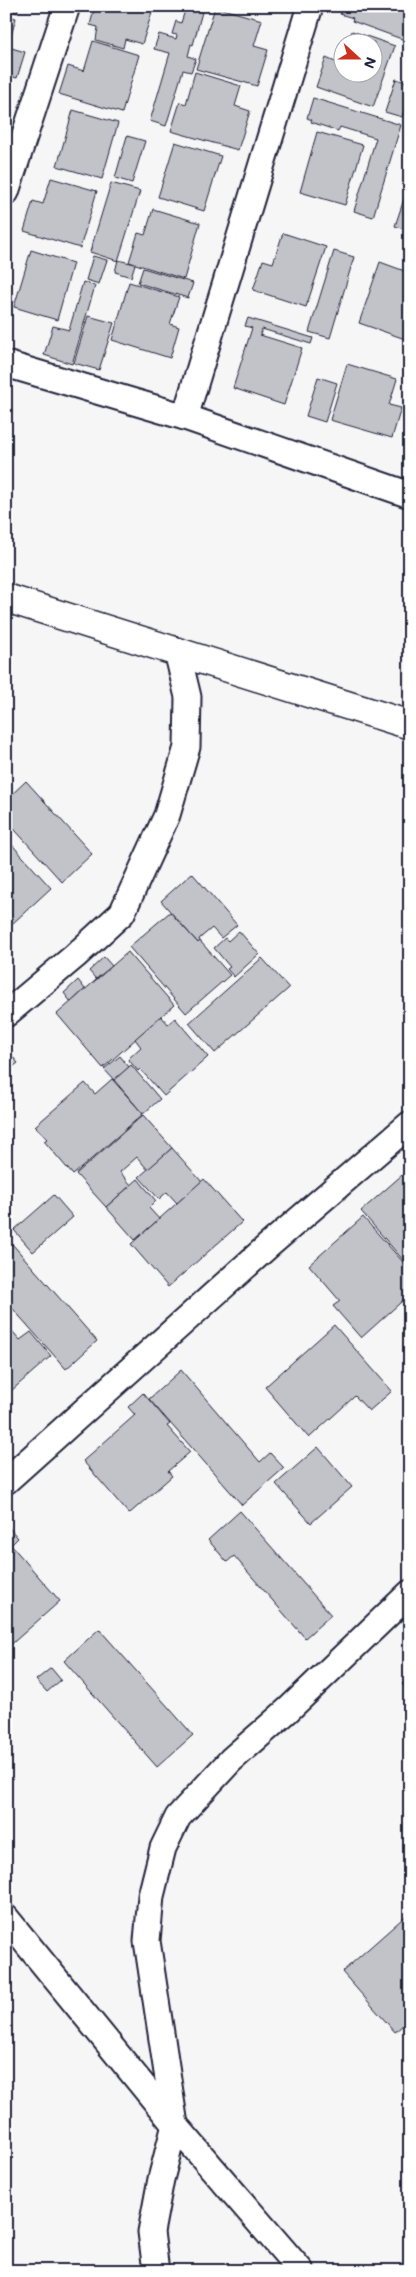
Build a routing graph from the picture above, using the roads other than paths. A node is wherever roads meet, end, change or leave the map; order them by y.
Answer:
1 (67, 6) edge
2 (310, 6) edge
3 (6, 192) edge
4 (6, 364) edge
5 (185, 417) junction
6 (409, 494) edge
7 (6, 598) edge
8 (176, 651) junction
9 (410, 725) edge
10 (6, 1014) edge
11 (410, 1124) edge
12 (6, 1481) edge
13 (410, 1593) edge
14 (6, 1918) edge
15 (175, 2125) junction
16 (156, 2271) edge
17 (301, 2271) edge

1 - 3 street
2 - 5 street
4 - 5 street
5 - 6 street
7 - 8 main road
8 - 9 main road
8 - 10 street
11 - 12 street
13 - 15 street
14 - 15 street
15 - 16 street
15 - 17 street

